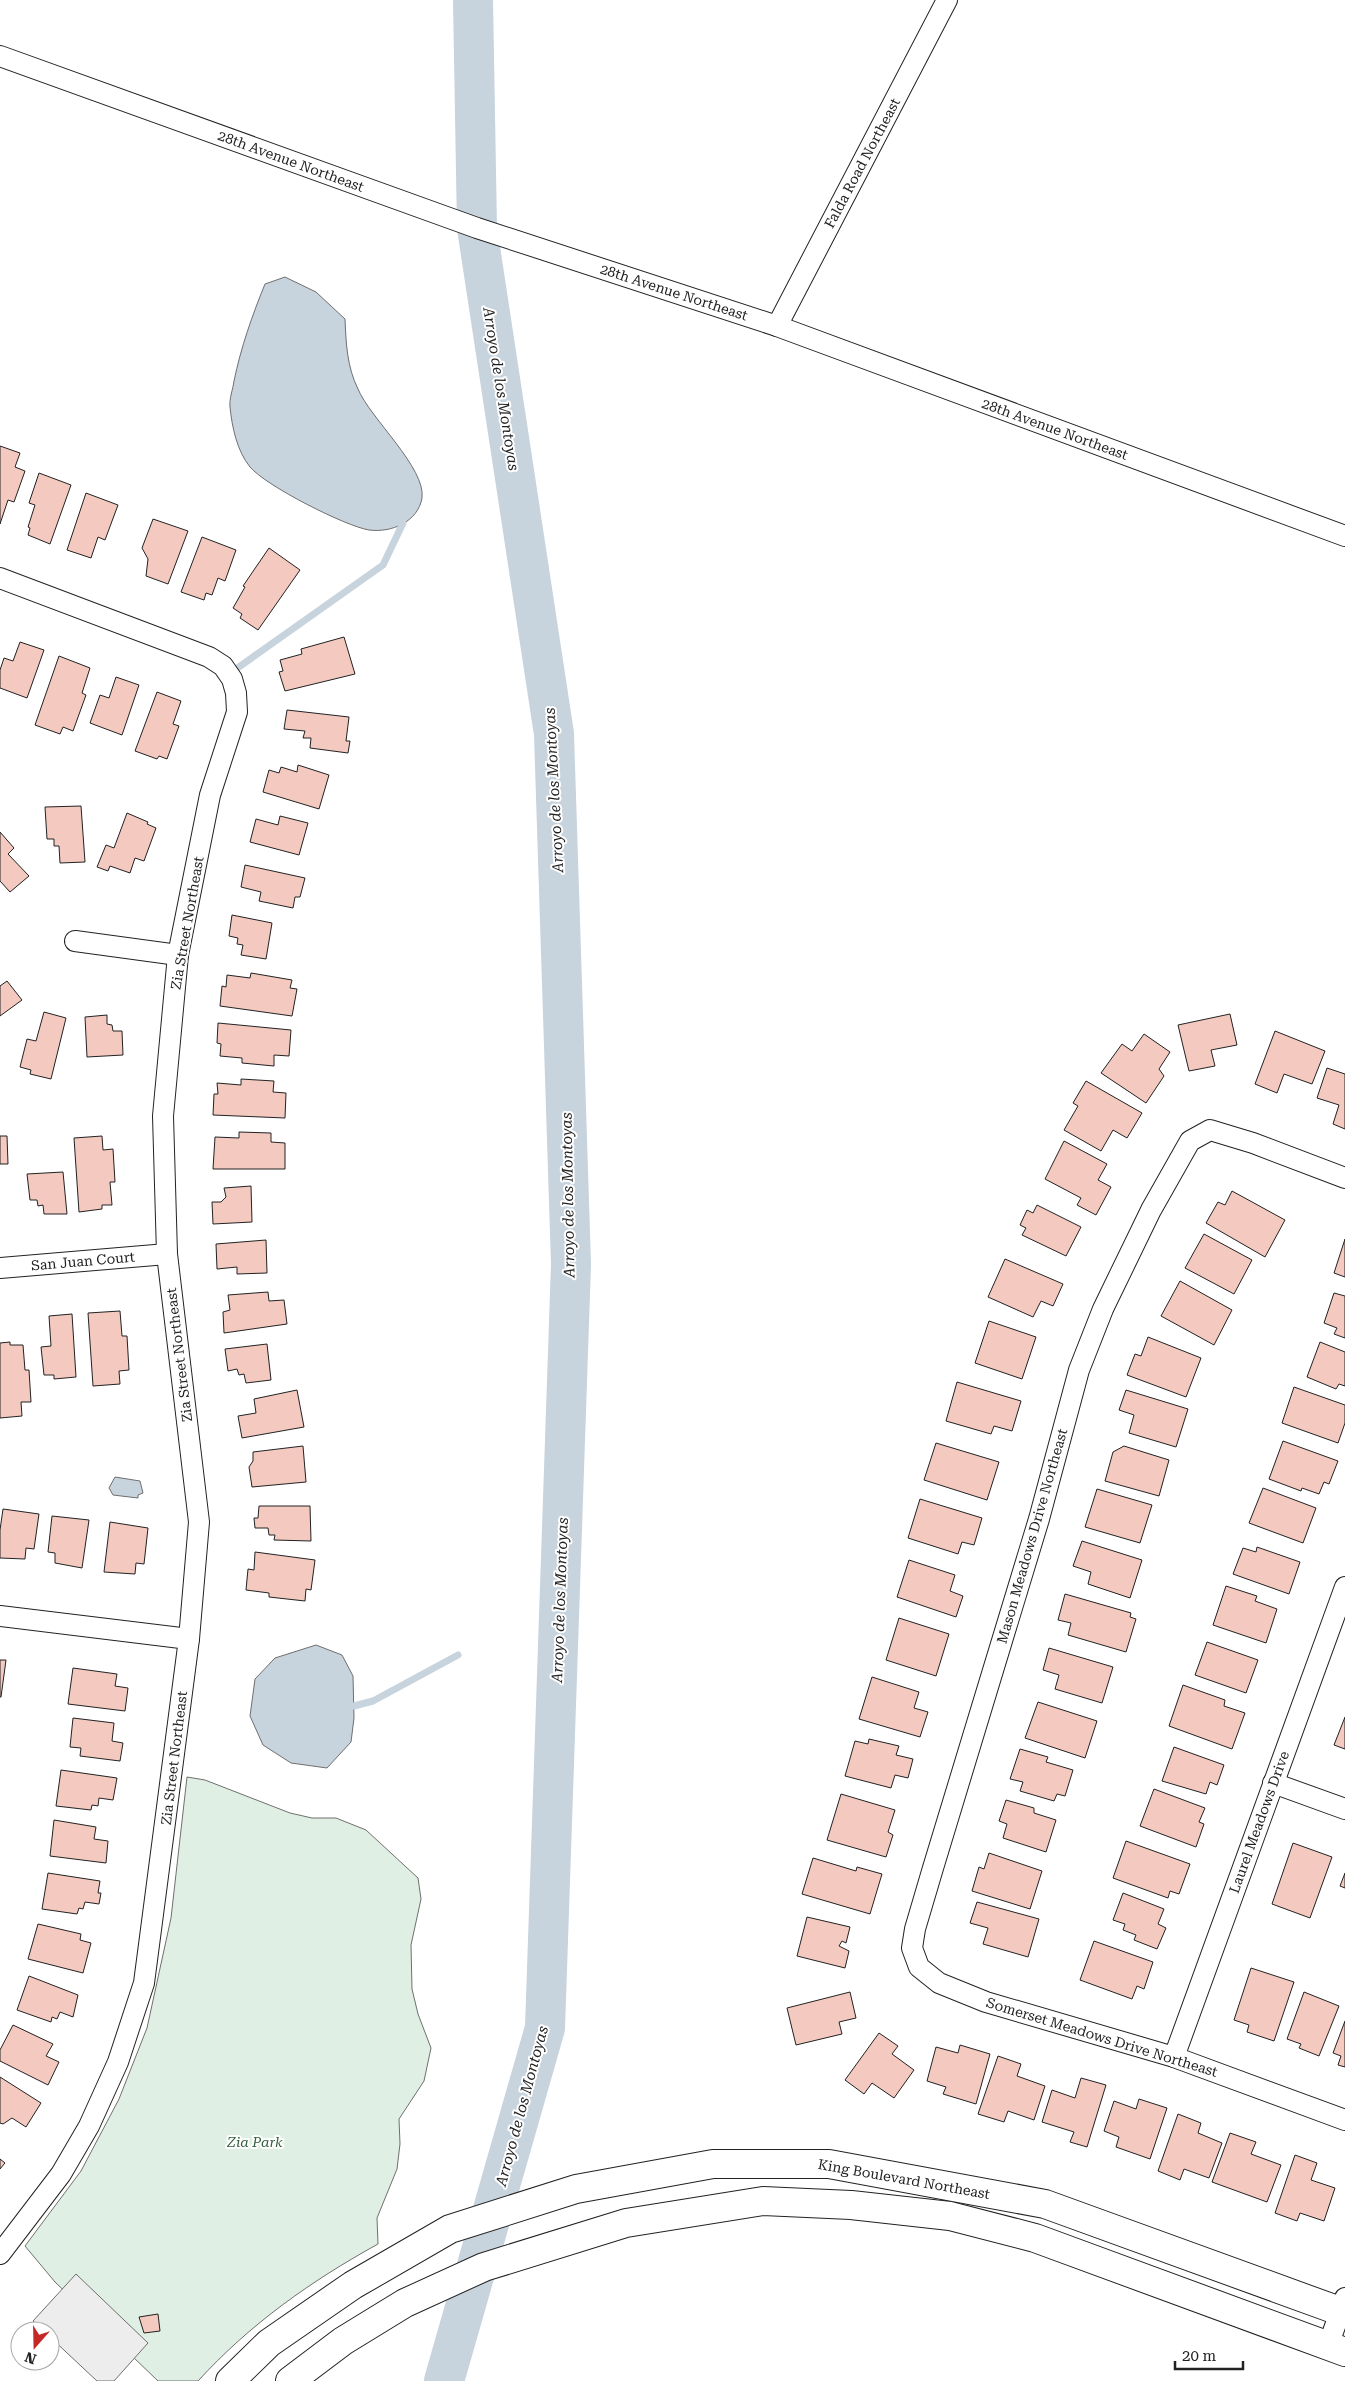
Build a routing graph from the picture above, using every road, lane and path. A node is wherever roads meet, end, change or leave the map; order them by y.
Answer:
1 (947, 0) edge
2 (0, 56) edge
3 (778, 326) junction
4 (1345, 536) edge
5 (0, 578) edge
6 (75, 941) dead end
7 (178, 955) junction
8 (1345, 1178) edge
9 (167, 1254) junction
10 (0, 1268) edge
11 (1345, 1587) edge
12 (0, 1616) edge
13 (189, 1639) junction
14 (1273, 1783) junction
15 (1345, 1809) edge
16 (919, 1967) joint
17 (1174, 2057) junction
18 (1345, 2120) edge
19 (0, 2254) edge
20 (1343, 2307) edge
21 (1337, 2349) edge
22 (230, 2381) edge
23 (290, 2381) edge

1 - 3 street, Falda Road Northeast
2 - 3 street, 28th Avenue Northeast
3 - 4 street, 28th Avenue Northeast
5 - 7 street, Zia Street Northeast
6 - 7 street
7 - 9 street, Zia Street Northeast
8 - 16 street, Mason Meadows Drive Northeast
9 - 10 street, San Juan Court
9 - 13 street, Zia Street Northeast
11 - 14 street, Laurel Meadows Drive
12 - 13 street
13 - 19 street, Zia Street Northeast
14 - 15 street
14 - 17 street, Laurel Meadows Drive
16 - 17 street, Somerset Meadows Drive Northeast
17 - 18 street, Somerset Meadows Drive Northeast
20 - 21 street
20 - 22 street, King Boulevard Northeast
21 - 23 street, King Boulevard Northeast

